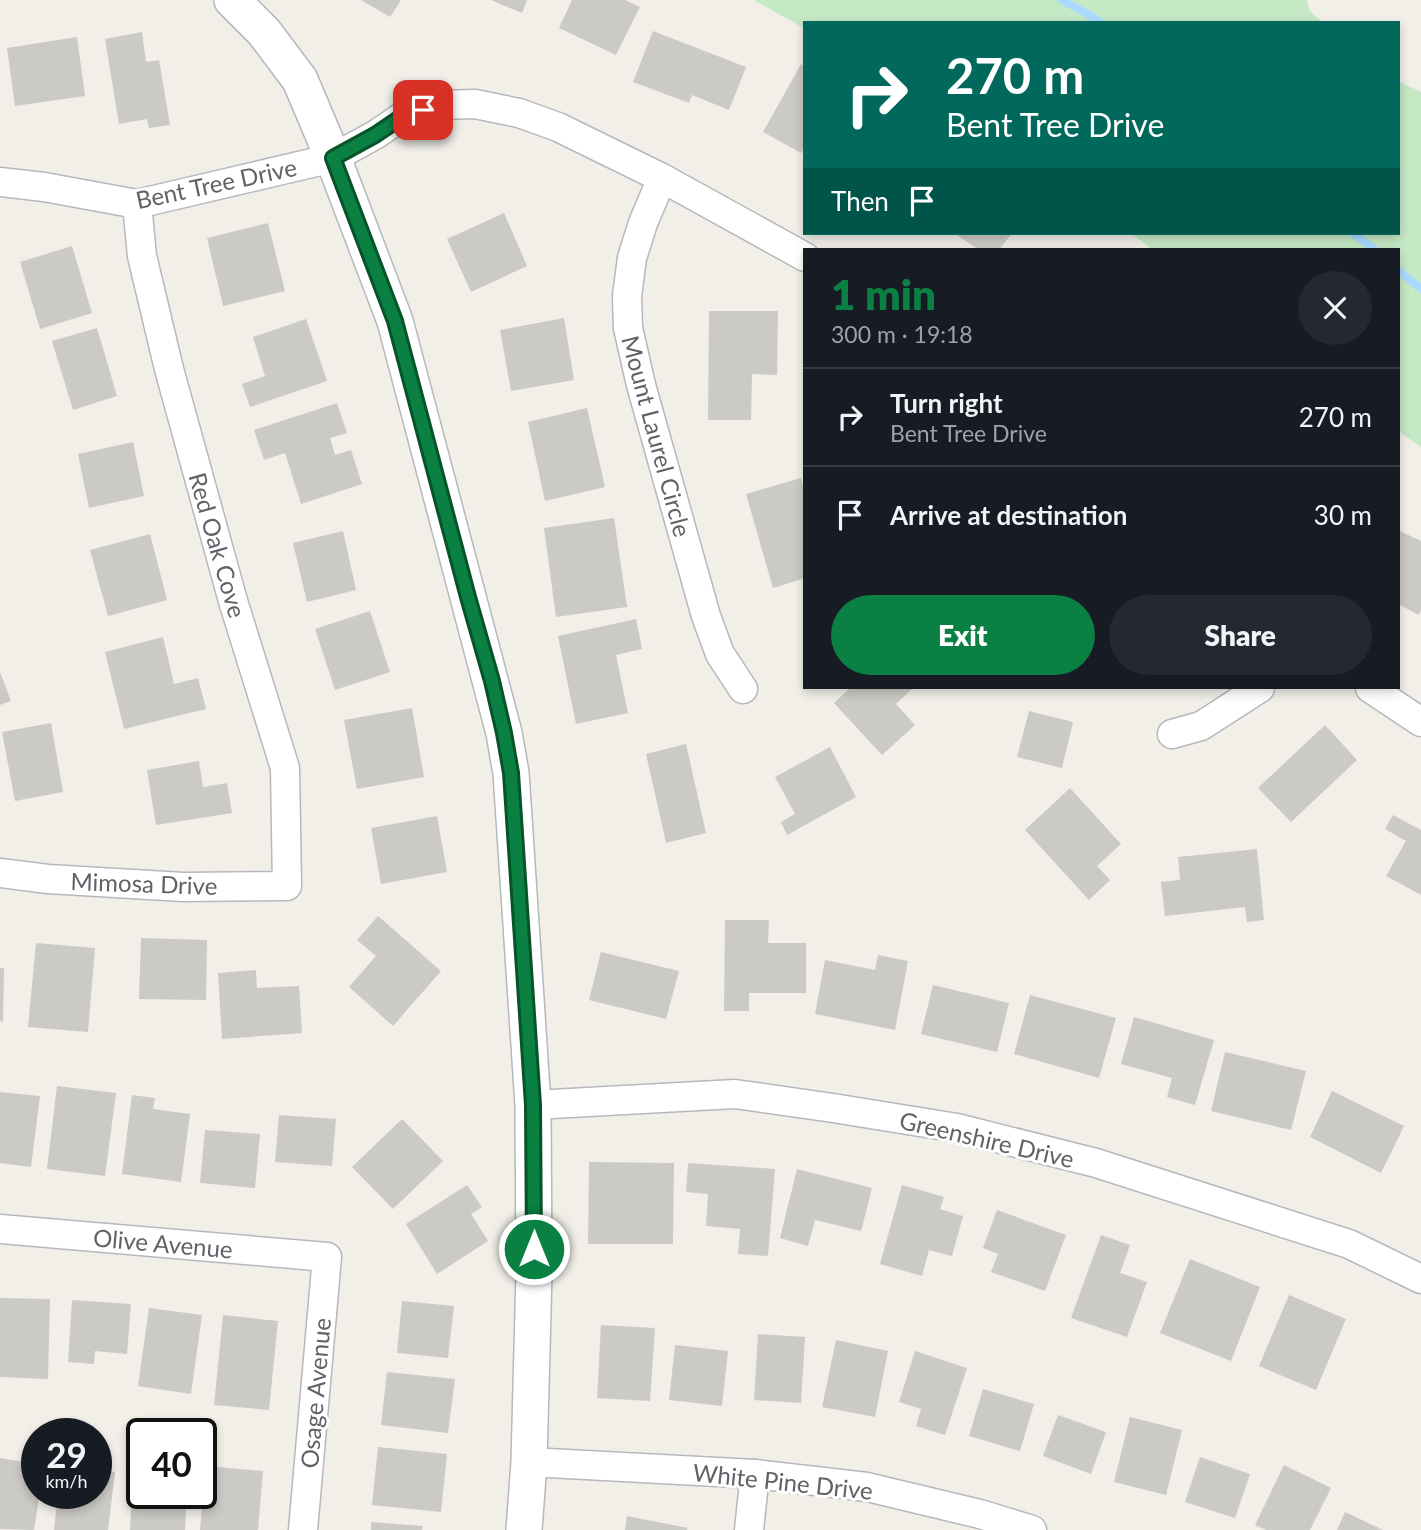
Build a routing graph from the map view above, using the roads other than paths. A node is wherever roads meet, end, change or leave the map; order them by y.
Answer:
1 (232, 0) edge
2 (333, 158) junction
3 (662, 178) junction
4 (0, 182) edge
5 (137, 204) junction
6 (803, 256) edge
7 (743, 689) dead end
8 (1258, 689) edge
9 (1372, 689) edge
10 (1421, 722) edge
11 (1172, 734) dead end
12 (0, 873) edge
13 (288, 886) joint
14 (533, 1105) junction
15 (0, 1229) edge
16 (327, 1257) joint
17 (1421, 1279) edge
18 (529, 1462) junction
19 (755, 1474) junction
20 (303, 1530) edge
21 (524, 1530) edge
22 (749, 1530) edge
23 (1032, 1530) edge

1 - 2 street
2 - 3 street, Bent Tree Drive
2 - 5 street, Bent Tree Drive
2 - 14 street
3 - 6 street, Bent Tree Drive
3 - 7 street, Mount Laurel Circle
4 - 5 street, Bent Tree Drive
5 - 13 street, Red Oak Cove
8 - 11 street
9 - 10 street
12 - 13 street, Mimosa Drive
14 - 17 street, Greenshire Drive
14 - 18 street
15 - 16 street, Olive Avenue
16 - 20 street, Osage Avenue
18 - 19 street, White Pine Drive
18 - 21 street
19 - 22 street
19 - 23 street, White Pine Drive

